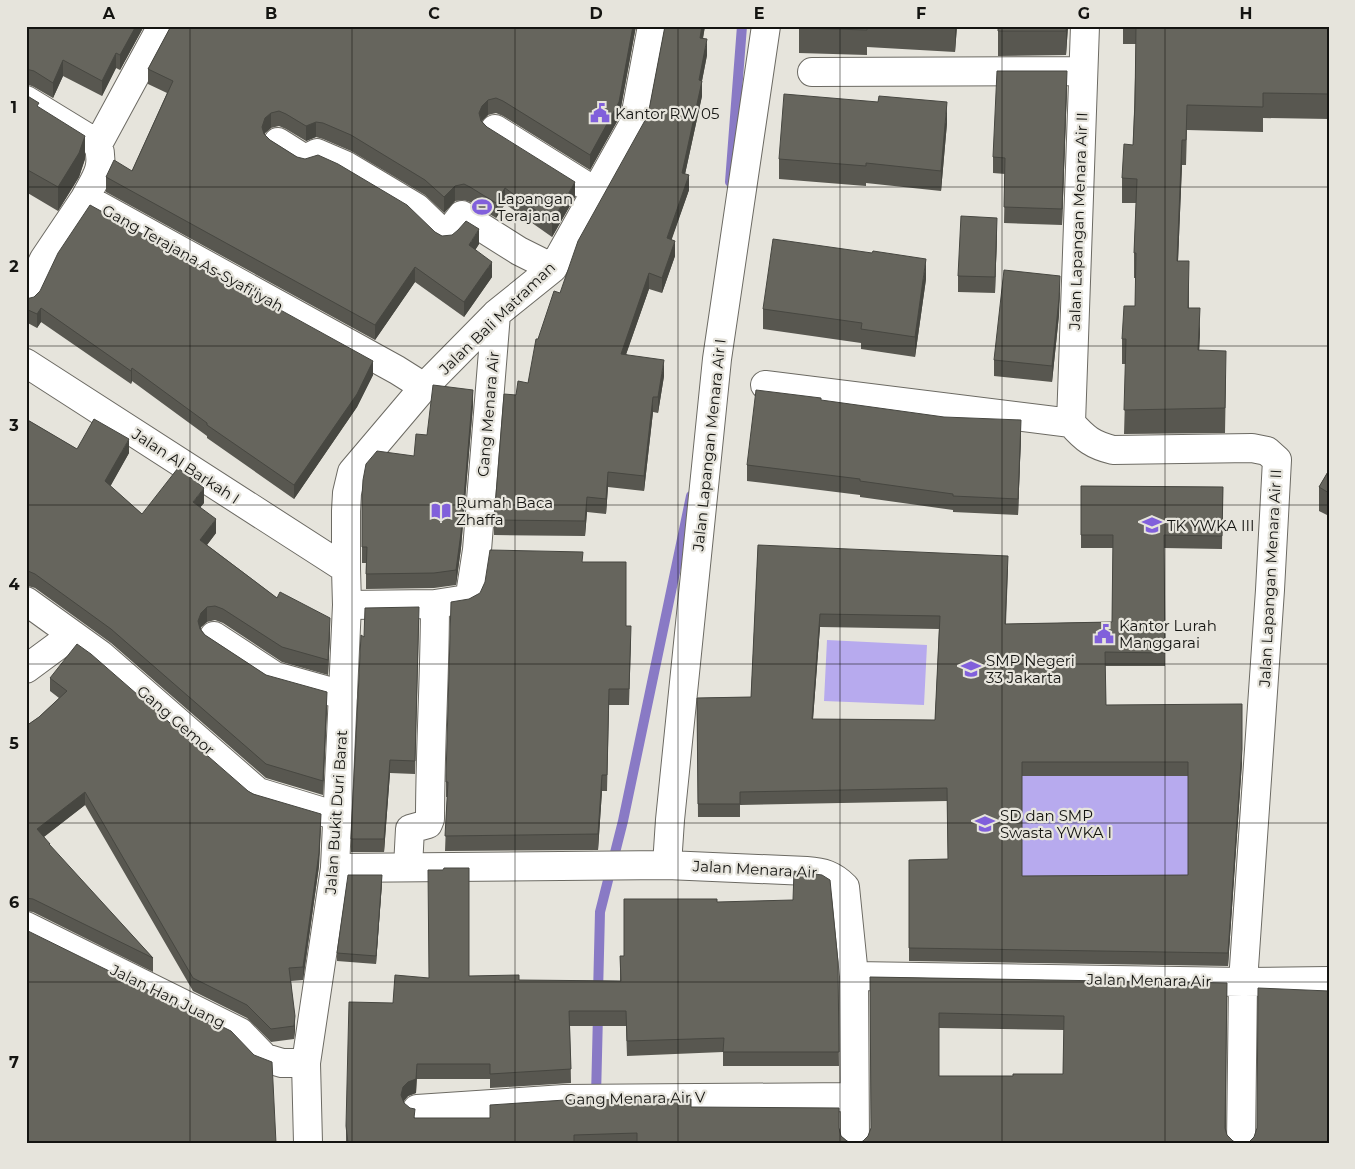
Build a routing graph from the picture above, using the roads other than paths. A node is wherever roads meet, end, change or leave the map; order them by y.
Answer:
1 (162, 26) edge
2 (652, 26) edge
3 (766, 26) edge
4 (1085, 26) edge
5 (1083, 70) junction
6 (812, 72) dead end
7 (26, 100) edge
8 (496, 129) dead end
9 (278, 142) dead end
10 (98, 144) junction
11 (596, 192) junction
12 (85, 198) junction
13 (553, 268) junction
14 (26, 297) edge
15 (496, 314) junction
16 (26, 363) edge
17 (765, 385) dead end
18 (424, 387) junction
19 (1072, 423) junction
20 (477, 550) junction
21 (506, 550) edge
22 (346, 569) junction
23 (26, 601) edge
24 (434, 604) junction
25 (348, 605) junction
26 (72, 635) junction
27 (214, 636) dead end
28 (26, 669) edge
29 (343, 695) junction
30 (337, 816) junction
31 (668, 865) junction
32 (408, 867) junction
33 (335, 868) junction
34 (26, 926) edge
35 (854, 976) junction
36 (1329, 980) edge
37 (1243, 982) junction
38 (306, 1063) junction
39 (854, 1097) junction
40 (417, 1109) edge
41 (308, 1143) edge
42 (855, 1143) edge
43 (1241, 1143) edge

1 - 10 street
2 - 11 street, Jalan Bali Matraman
3 - 31 street, Jalan Lapangan Menara Air I
4 - 5 street, Jalan Lapangan Menara Air II
5 - 6 street
5 - 19 street, Jalan Lapangan Menara Air II
7 - 10 street
8 - 11 street
9 - 13 street
10 - 12 street, Gang Terajana As-Syafi'iyah
11 - 13 street, Jalan Bali Matraman
12 - 14 street
12 - 18 street, Gang Terajana As-Syafi'iyah
13 - 15 street, Jalan Bali Matraman
15 - 18 street, Jalan Bali Matraman
15 - 20 street, Gang Menara Air
16 - 22 street, Jalan Al Barkah I
17 - 19 street
18 - 22 street, Jalan Bali Matraman
19 - 37 street, Jalan Lapangan Menara Air II
20 - 21 street
20 - 24 street, Gang Menara Air
22 - 25 street, Jalan Bukit Duri Barat
23 - 26 street, Gang Gemor
24 - 25 street, Gang Menara Air
24 - 32 street
25 - 29 street, Jalan Bukit Duri Barat
26 - 28 street
26 - 30 street, Gang Gemor
27 - 29 street
29 - 30 street, Jalan Bukit Duri Barat
30 - 33 street, Jalan Bukit Duri Barat
31 - 32 street, Jalan Menara Air
31 - 35 street, Jalan Menara Air
32 - 33 street, Jalan Menara Air
33 - 38 street, Jalan Bukit Duri Barat
34 - 38 street, Jalan Han Juang
35 - 37 street, Jalan Menara Air
35 - 39 street
36 - 37 street, Jalan Menara Air
37 - 43 street, Jalan Lapangan Menara Air II
38 - 41 street, Jalan Bukit Duri Barat
39 - 40 street, Gang Menara Air V
39 - 42 street

